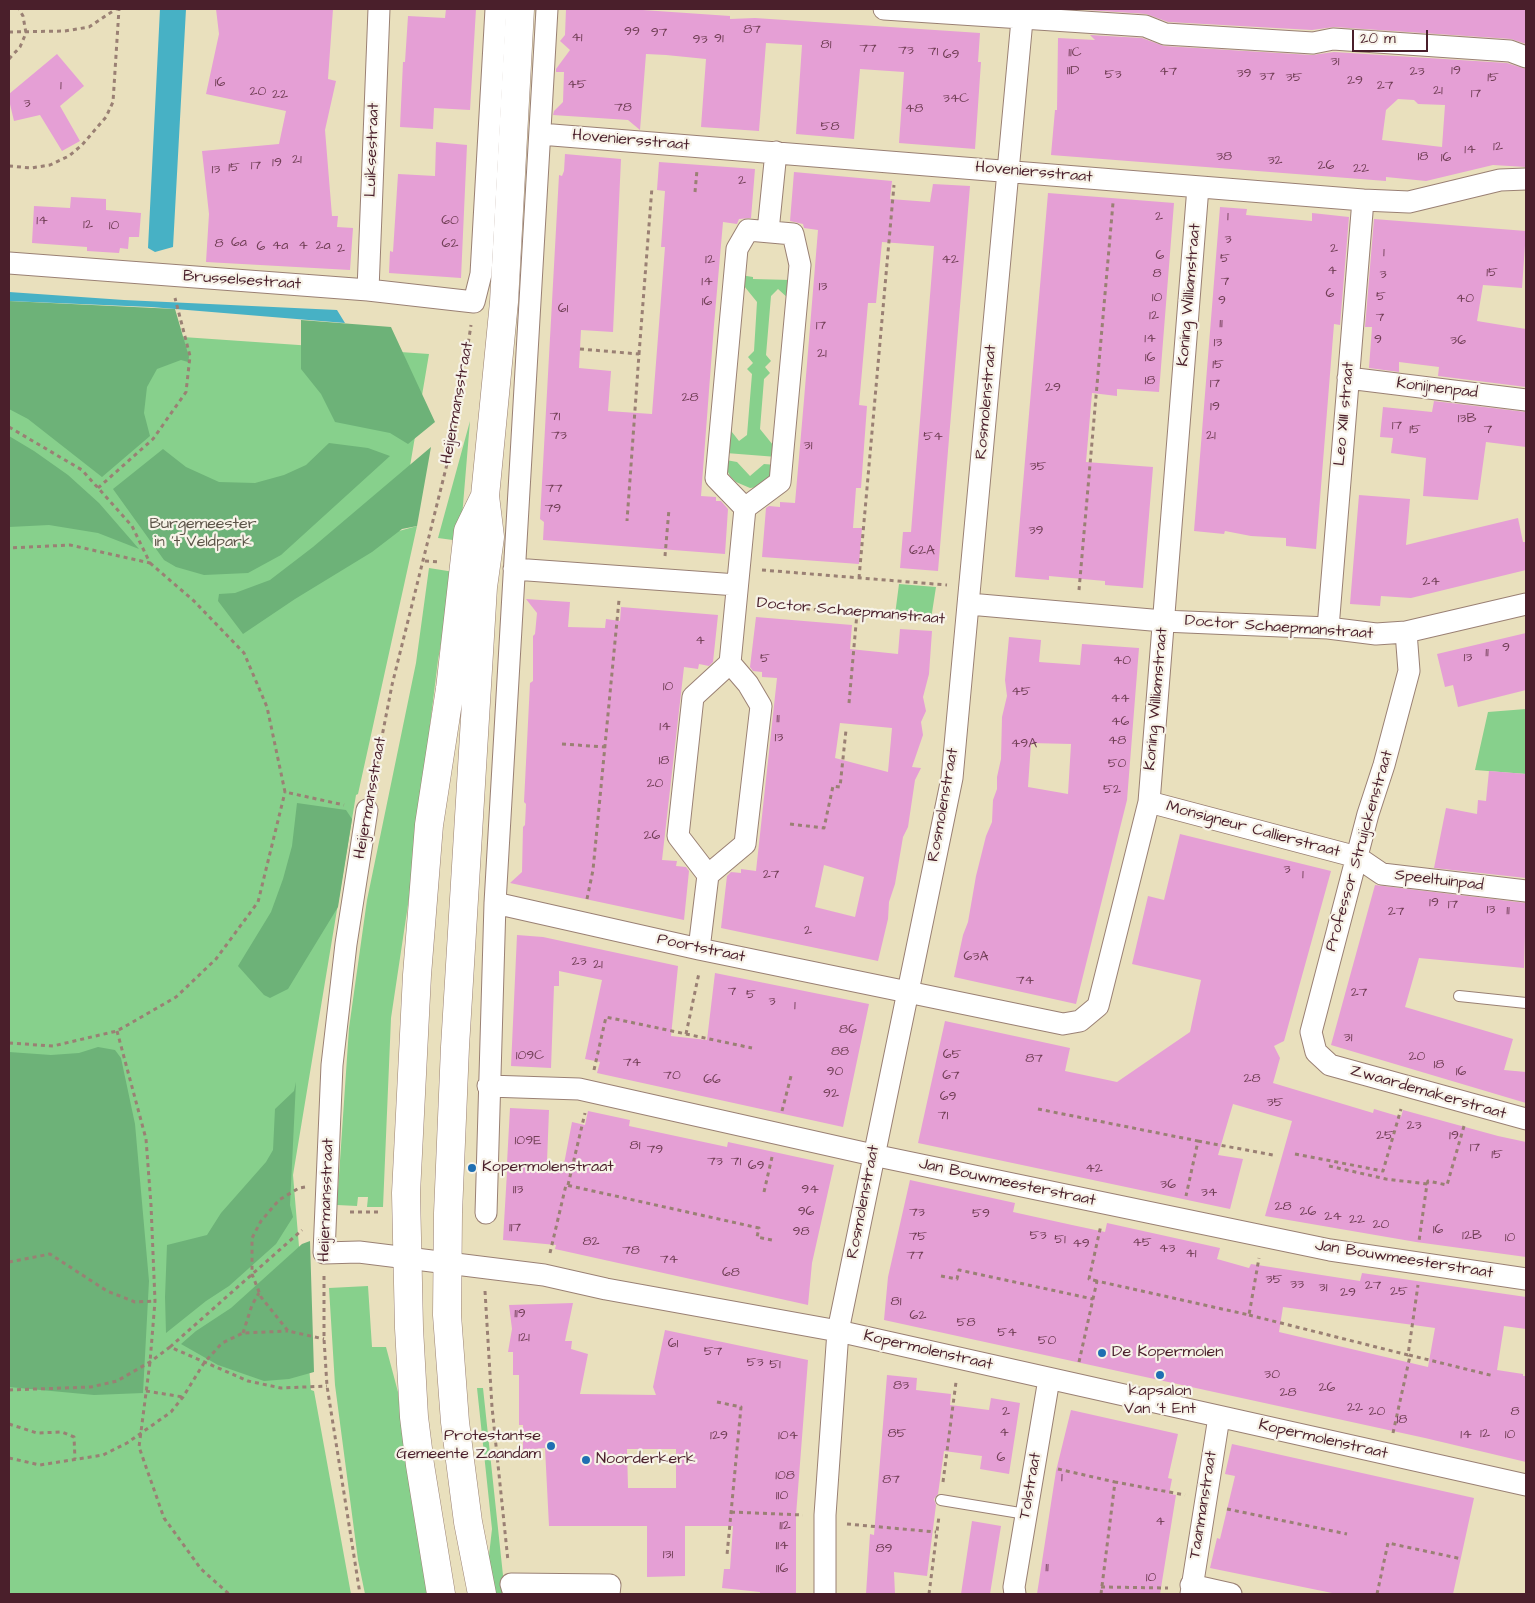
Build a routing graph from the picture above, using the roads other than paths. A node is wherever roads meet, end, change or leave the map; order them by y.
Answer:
1 (379, 9) edge
2 (496, 9) edge
3 (520, 9) edge
4 (547, 9) edge
5 (884, 9) edge
6 (1023, 13) edge
7 (1526, 57) edge
8 (540, 134) junction
9 (776, 152) junction
10 (1008, 170) junction
11 (1526, 179) edge
12 (1198, 186) junction
13 (1363, 200) junction
14 (768, 231) junction
15 (9, 263) edge
16 (368, 290) junction
17 (1348, 378) junction
18 (1526, 400) edge
19 (485, 496) junction
20 (745, 508) junction
21 (514, 569) junction
22 (737, 585) junction
23 (969, 604) junction
24 (1526, 604) edge
25 (1163, 621) junction
26 (1328, 628) junction
27 (1406, 632) junction
28 (730, 663) junction
29 (1148, 802) junction
30 (367, 810) road end
31 (1357, 857) junction
32 (708, 875) junction
33 (1526, 891) edge
34 (495, 903) junction
35 (702, 949) junction
36 (907, 992) junction
37 (1459, 996) dead end
38 (1526, 1003) edge
39 (1330, 1065) joint
40 (488, 1086) junction
41 (1526, 1119) edge
42 (873, 1155) junction
43 (486, 1212) dead end
44 (324, 1252) joint
45 (407, 1258) junction
46 (447, 1263) junction
47 (1526, 1279) edge
48 (838, 1331) junction
49 (1049, 1379) junction
50 (1219, 1417) junction
51 (1526, 1485) edge
52 (941, 1500) road end
53 (1026, 1514) junction
54 (512, 1589) edge
55 (1191, 1589) edge
56 (441, 1594) edge
57 (482, 1594) edge
58 (610, 1594) edge
59 (825, 1594) edge
60 (1015, 1594) edge
61 (1231, 1594) edge

1 - 16 street, Luiksestraat
2 - 16 street, Brusselsestraat
3 - 19 main road, Heijermansstraat
4 - 8 street
5 - 6 street
6 - 7 street
6 - 10 street, Rosmolenstraat
8 - 9 street, Hoveniersstraat
8 - 21 street
9 - 10 street, Hoveniersstraat
9 - 14 street
10 - 12 street, Hoveniersstraat
10 - 23 street, Rosmolenstraat
11 - 13 street, Hoveniersstraat
12 - 13 street, Hoveniersstraat
12 - 25 street, Koning Williamstraat
13 - 17 street, Leo XIII straat
14 - 20 street
14 - 20 street
15 - 16 street, Brusselsestraat
17 - 18 street, Konijnenpad
17 - 26 street, Leo XIII straat
19 - 45 main road, Heijermansstraat
19 - 46 main road, Heijermansstraat
20 - 22 street
21 - 22 street, Doctor Schaepmanstraat
21 - 34 street
22 - 28 street
23 - 25 street, Doctor Schaepmanstraat
23 - 36 street, Rosmolenstraat
24 - 27 street, Doctor Schaepmanstraat
25 - 26 street, Doctor Schaepmanstraat
25 - 29 street, Koning Williamstraat
26 - 27 street, Doctor Schaepmanstraat
27 - 31 street, Professor Struijckenstraat
28 - 32 street
28 - 32 street
29 - 31 street, Monsigneur Callierstraat
29 - 36 street, Koning Williamstraat
30 - 44 street, Heijermansstraat
31 - 33 street, Speeltuinpad
31 - 39 street, Professor Struijckenstraat
32 - 35 street
34 - 35 street, Poortstraat
34 - 40 street
35 - 36 street, Poortstraat
36 - 42 street, Rosmolenstraat
37 - 38 lane
39 - 41 street, Zwaardemakerstraat
40 - 42 street, Jan Bouwmeesterstraat
40 - 43 street
42 - 47 street, Jan Bouwmeesterstraat
42 - 48 street, Rosmolenstraat
44 - 45 street, Kopermolenstraat
45 - 46 street, Kopermolenstraat
45 - 56 main road, Heijermansstraat
46 - 48 street, Kopermolenstraat
46 - 57 main road, Heijermansstraat
48 - 49 street, Kopermolenstraat
48 - 59 street, Rosmolenstraat
49 - 50 street, Kopermolenstraat
49 - 53 street, Tolstraat
50 - 51 street, Kopermolenstraat
50 - 55 street, Taanmanstraat
52 - 53 lane
53 - 60 street, Tolstraat
54 - 58 street
55 - 61 street

